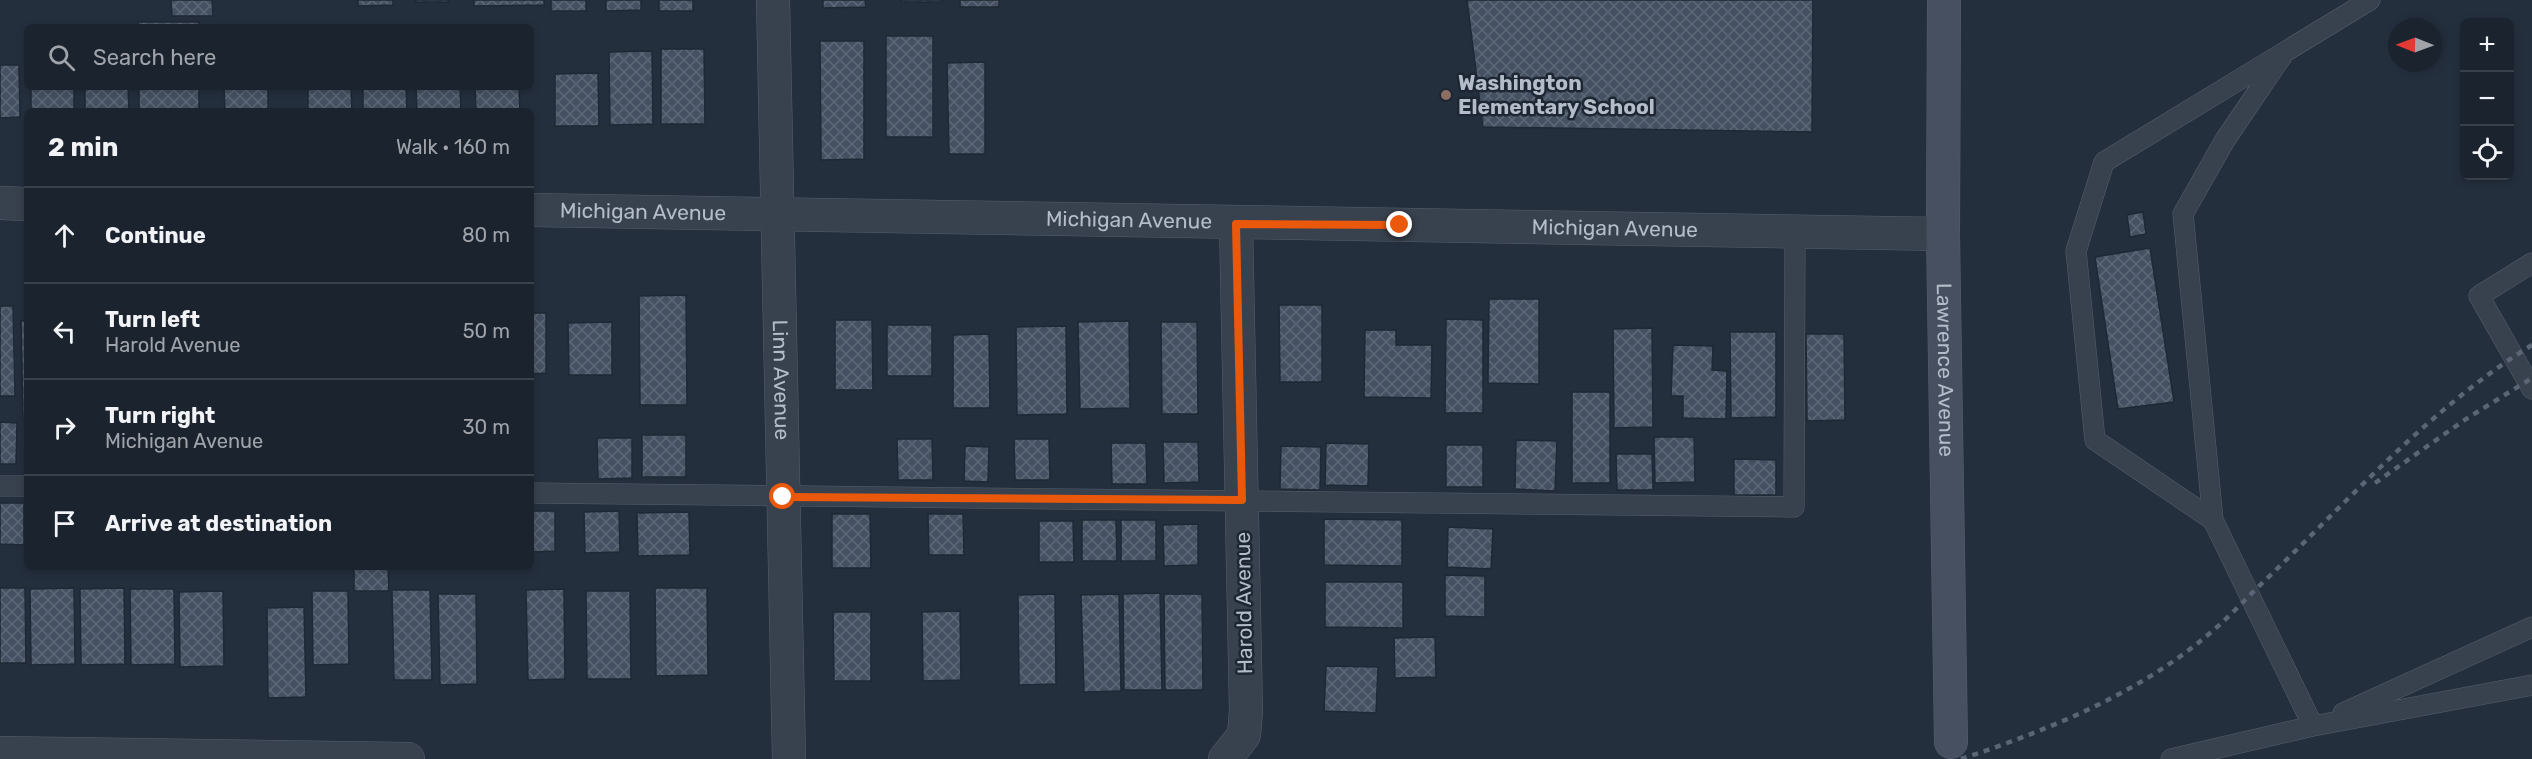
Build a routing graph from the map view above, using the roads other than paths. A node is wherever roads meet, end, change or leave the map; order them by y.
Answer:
1 (773, 0) edge
2 (1944, 0) edge
3 (2370, 0) edge
4 (2286, 50) junction
5 (0, 203) edge
6 (24, 204) edge
7 (534, 210) edge
8 (778, 214) junction
9 (1236, 224) junction
10 (1795, 231) junction
11 (1942, 234) junction
12 (2532, 263) edge
13 (2532, 389) edge
14 (0, 486) edge
15 (24, 486) edge
16 (534, 493) edge
17 (783, 497) junction
18 (1242, 500) junction
19 (2213, 520) junction
20 (2532, 627) edge
21 (2532, 685) edge
22 (2313, 726) junction
23 (1951, 742) dead end
24 (0, 753) edge
25 (244, 758) edge
26 (408, 759) edge
27 (789, 759) edge
28 (1225, 759) edge
29 (2171, 759) edge

1 - 8 street, Linn Avenue
2 - 11 main road, Lawrence Avenue
3 - 4 lane
4 - 19 lane
4 - 19 lane
5 - 6 street
7 - 8 street, Michigan Avenue
8 - 9 street, Michigan Avenue
8 - 17 street, Linn Avenue
9 - 10 street, Michigan Avenue
9 - 18 street, Harold Avenue
10 - 11 street, Michigan Avenue
10 - 18 lane
11 - 23 main road, Lawrence Avenue
12 - 13 lane
14 - 15 lane
16 - 17 lane
17 - 18 lane
17 - 27 street, Linn Avenue
18 - 28 street, Harold Avenue
19 - 22 lane
20 - 22 lane
21 - 22 lane
22 - 29 lane
24 - 25 street
25 - 26 street

